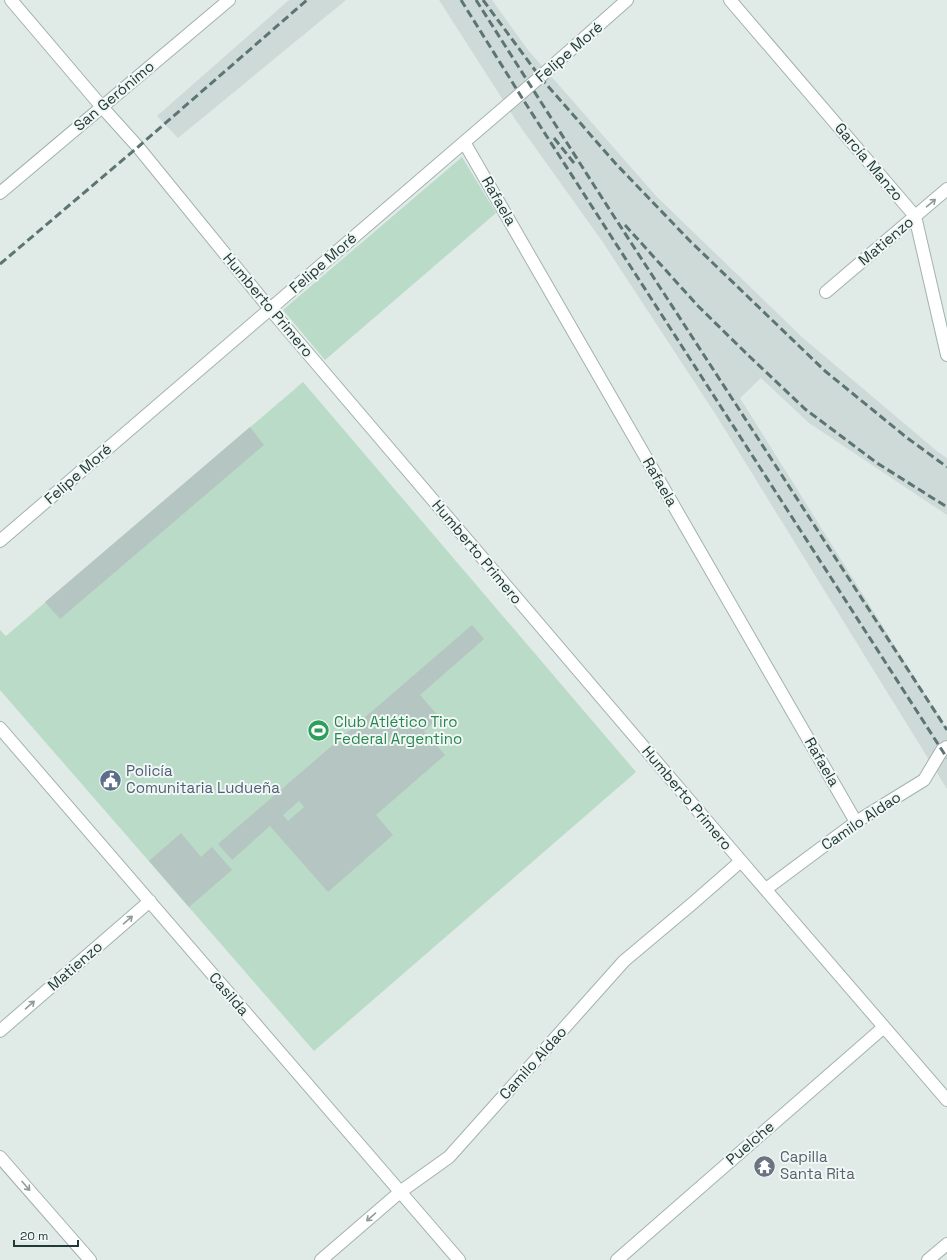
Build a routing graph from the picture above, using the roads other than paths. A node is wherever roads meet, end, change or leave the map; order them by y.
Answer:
1 (11, 0) edge
2 (229, 0) edge
3 (627, 0) edge
4 (730, 0) edge
5 (102, 107) junction
6 (464, 142) junction
7 (947, 189) edge
8 (0, 193) edge
9 (915, 216) junction
10 (826, 292) dead end
11 (270, 309) junction
12 (947, 355) edge
13 (0, 541) edge
14 (0, 728) edge
15 (947, 747) edge
16 (856, 822) junction
17 (741, 861) junction
18 (766, 889) junction
19 (150, 901) junction
20 (884, 1027) junction
21 (0, 1031) edge
22 (947, 1100) edge
23 (0, 1157) edge
24 (400, 1192) junction
25 (947, 1244) edge
26 (90, 1260) edge
27 (321, 1260) edge
28 (459, 1260) edge
29 (617, 1260) edge
30 (928, 1260) edge

1 - 5 street, Humberto Primero
2 - 5 street, San Gerónimo
3 - 6 street, Felipe Moré
4 - 9 street, García Manzo
5 - 8 street, San Gerónimo
5 - 11 street, Humberto Primero
6 - 11 street, Felipe Moré
6 - 16 street, Rafaela
9 -> 7 street, Matienzo
9 - 10 street, Matienzo
9 - 12 street, García Manzo
11 - 13 street, Felipe Moré
11 - 17 street, Humberto Primero
14 - 19 street, Casilda
15 - 16 street, Camilo Aldao
16 - 18 street, Camilo Aldao
17 - 18 street, Humberto Primero
17 - 24 street, Camilo Aldao
18 - 20 street, Humberto Primero
21 -> 19 street, Matienzo
19 - 24 street, Casilda
20 - 22 street, Humberto Primero
20 - 29 street, Puelche
23 -> 26 street
24 -> 27 street, Camilo Aldao
24 - 28 street, Casilda
25 - 30 street

